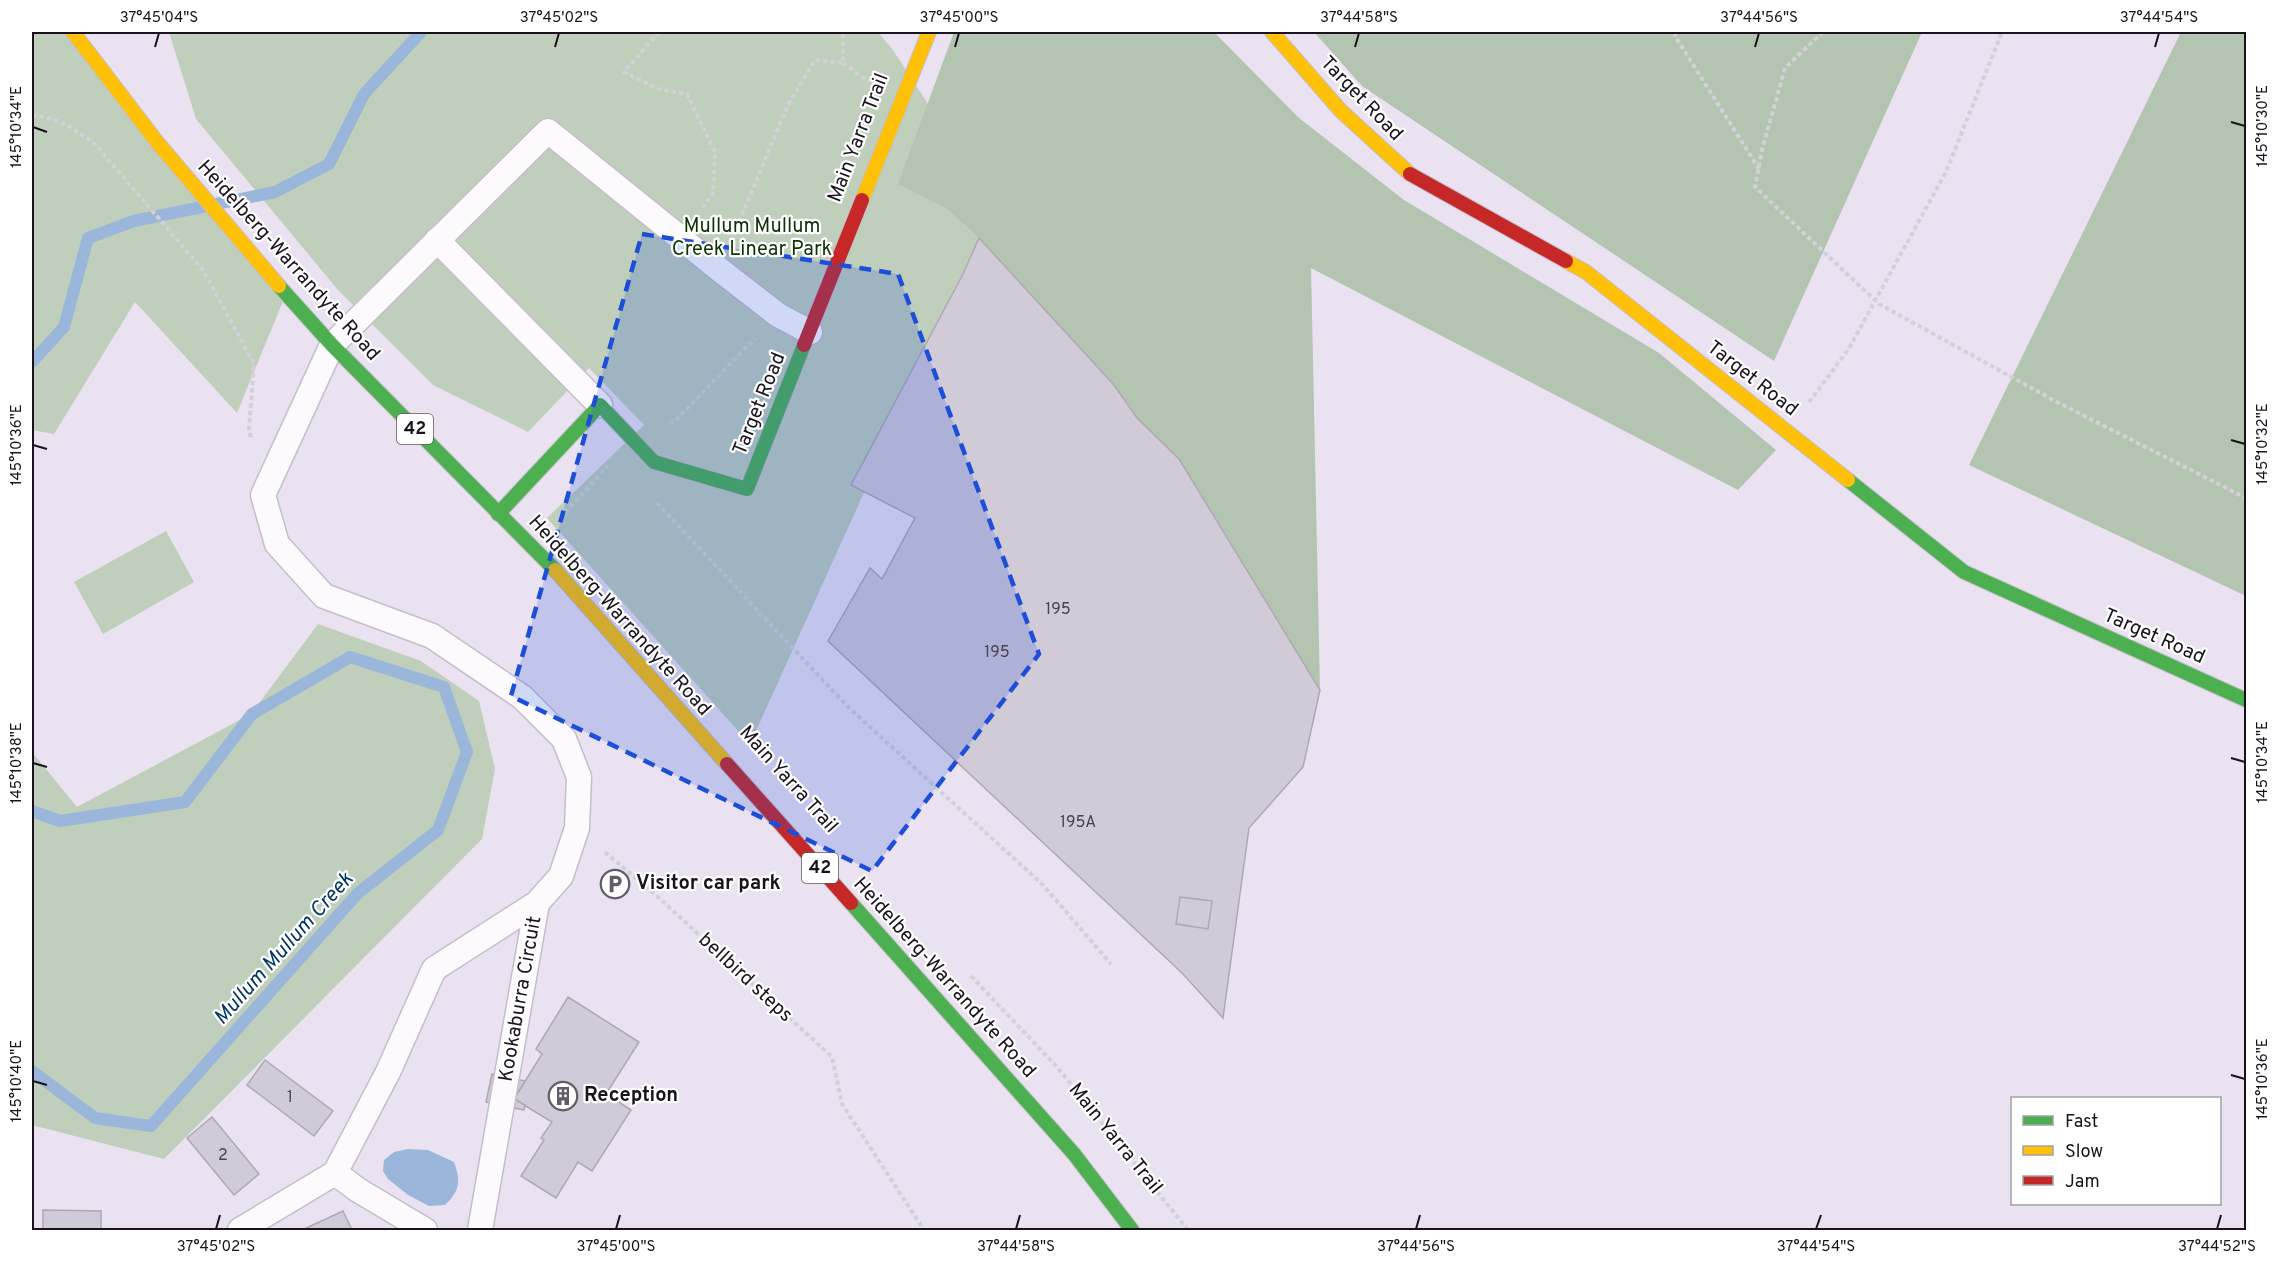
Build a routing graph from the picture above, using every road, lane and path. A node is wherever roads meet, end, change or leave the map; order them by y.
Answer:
1 (74, 32) edge
2 (659, 32) edge
3 (843, 32) edge
4 (929, 32) edge
5 (1272, 32) edge
6 (1676, 32) edge
7 (1823, 32) edge
8 (2002, 32) edge
9 (32, 115) edge
10 (1759, 169) junction
11 (679, 237) junction
12 (437, 240) junction
13 (720, 270) junction
14 (1875, 300) junction
15 (778, 315) junction
16 (810, 332) junction
17 (332, 345) junction
18 (600, 405) junction
19 (1787, 431) junction
20 (251, 440) dead end
21 (633, 441) junction
22 (2247, 498) edge
23 (655, 501) dead end
24 (498, 514) junction
25 (559, 519) dead end
26 (2247, 700) edge
27 (577, 828) junction
28 (537, 903) junction
29 (1111, 964) dead end
30 (964, 968) dead end
31 (335, 1173) junction
32 (240, 1230) edge
33 (425, 1230) edge
34 (480, 1230) edge
35 (924, 1230) edge
36 (1132, 1230) edge
37 (1188, 1230) edge

1 - 17 street, Heidelberg-Warrandyte Road / 42
2 - 11 path
3 - 13 path
4 - 16 street, Target Road
5 - 19 street, Target Road
6 - 10 path
7 - 10 path
8 - 14 path
9 - 20 path
10 - 14 path
11 - 12 lane
11 - 13 lane
12 - 17 lane
12 - 18 lane
13 - 15 lane
14 - 19 path
14 - 22 path
15 - 16 lane
15 - 21 path
16 - 21 street, Target Road
17 - 24 street, Heidelberg-Warrandyte Road / 42
17 - 27 lane
18 - 21 street, Target Road
18 - 24 street
19 - 26 street, Target Road
21 - 25 path
23 - 29 path
24 - 36 street, Heidelberg-Warrandyte Road / 42
27 - 28 lane
27 - 35 path, bellbird steps
28 - 31 lane, Kookaburra Circuit
28 - 34 lane, Kookaburra Circuit
30 - 37 path, Main Yarra Trail
31 - 32 lane
31 - 33 lane

